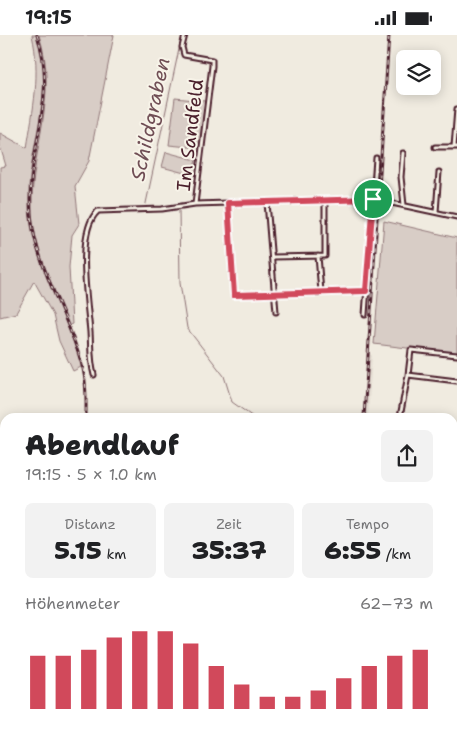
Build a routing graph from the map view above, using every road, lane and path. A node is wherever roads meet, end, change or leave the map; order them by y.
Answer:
1 (184, 35) edge
2 (457, 109) edge
3 (434, 147) dead end
4 (455, 147) edge
5 (403, 153) dead end
6 (376, 158) dead end
7 (439, 172) dead end
8 (373, 199) junction
9 (325, 201) junction
10 (266, 202) junction
11 (228, 203) junction
12 (195, 204) junction
13 (404, 205) junction
14 (436, 212) junction
15 (457, 217) edge
16 (318, 256) junction
17 (272, 257) junction
18 (366, 291) junction
19 (321, 292) junction
20 (274, 293) junction
21 (276, 312) dead end
22 (365, 315) dead end
23 (457, 355) edge
24 (94, 375) dead end
25 (408, 375) junction
26 (457, 381) edge
27 (401, 413) edge

1 - 12 street, Im Sandfeld
2 - 4 street
3 - 4 street
5 - 13 street
6 - 8 street
7 - 14 street
8 - 9 street, Im Sandfeld
8 - 13 street, Im Sandfeld
8 - 18 street
9 - 10 street, Im Sandfeld
9 - 16 street
10 - 11 street, Im Sandfeld
10 - 17 street
11 - 12 street, Im Sandfeld
11 - 20 street
12 - 24 street
13 - 14 street, Im Sandfeld
14 - 15 street, Im Sandfeld
16 - 17 street
16 - 19 street
17 - 20 street
18 - 19 street
18 - 22 street
19 - 20 street
20 - 21 street
23 - 25 street
25 - 26 street
25 - 27 street

